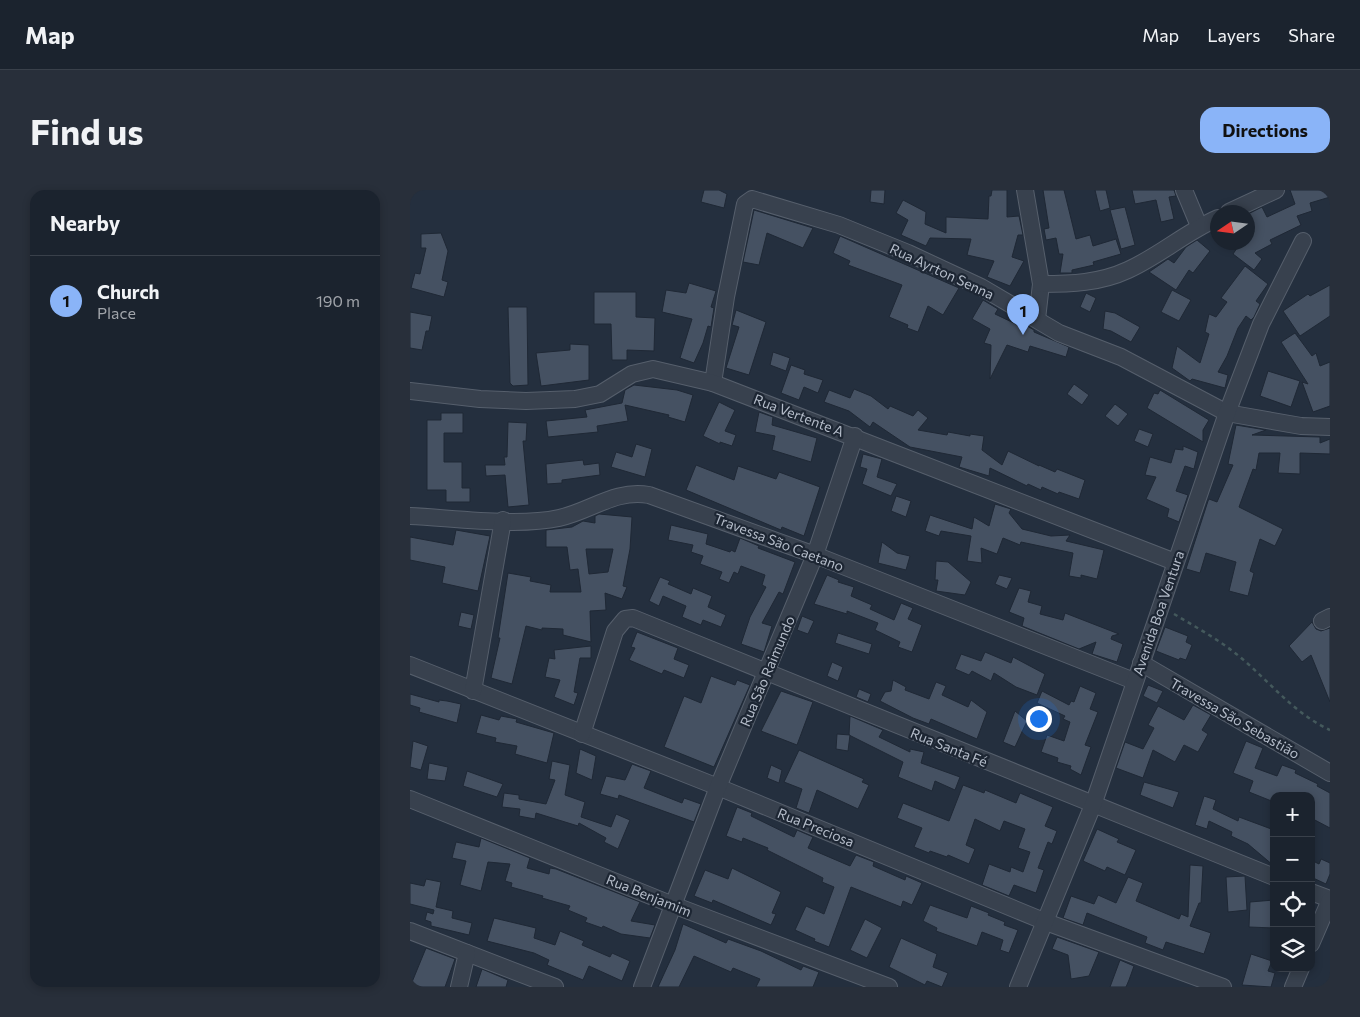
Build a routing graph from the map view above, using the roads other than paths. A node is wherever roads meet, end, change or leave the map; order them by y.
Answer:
1 (1025, 190) edge
2 (1184, 190) edge
3 (1276, 190) edge
4 (1243, 205) edge
5 (1210, 221) edge
6 (1199, 226) junction
7 (1303, 241) dead end
8 (1041, 284) junction
9 (1037, 319) junction
10 (713, 383) junction
11 (410, 391) edge
12 (1227, 412) junction
13 (1330, 427) edge
14 (855, 436) junction
15 (410, 516) edge
16 (503, 520) junction
17 (815, 555) junction
18 (1175, 562) junction
19 (1141, 663) junction
20 (410, 664) edge
21 (767, 672) junction
22 (1134, 681) junction
23 (473, 690) junction
24 (582, 734) junction
25 (1330, 773) edge
26 (718, 787) junction
27 (410, 799) edge
28 (1093, 805) junction
29 (1270, 875) edge
30 (1315, 894) edge
31 (1330, 900) edge
32 (673, 905) junction
33 (1046, 922) junction
34 (410, 931) edge
35 (1315, 935) edge
36 (467, 952) junction
37 (1299, 972) edge
38 (459, 987) edge
39 (555, 987) edge
40 (642, 987) edge
41 (889, 987) edge
42 (1018, 987) edge
43 (1223, 987) edge
44 (1293, 987) edge

1 - 8 street
2 - 6 street
3 - 4 street
5 - 6 street
6 - 8 street
7 - 12 street, Avenida Boa Ventura
8 - 9 street
9 - 10 street, Rua Ayrton Senna
9 - 12 street, Rua Ayrton Senna
10 - 11 street, Rua Vertente A
10 - 14 street, Rua Vertente A
12 - 13 street, Rua Ayrton Senna
12 - 18 street, Avenida Boa Ventura
14 - 17 street, Rua São Raimundo
14 - 18 street, Rua Vertente A
15 - 16 street, Travessa São Caetano
16 - 17 street, Travessa São Caetano
16 - 23 street
17 - 21 street, Rua São Raimundo
17 - 22 street, Travessa São Caetano
18 - 19 street, Avenida Boa Ventura
19 - 22 street, Avenida Boa Ventura
19 - 25 street, Travessa São Sebastião
20 - 23 street, Rua Preciosa
21 - 24 street, Rua Santa Fé
21 - 26 street, Rua São Raimundo
21 - 28 street, Rua Santa Fé
22 - 28 street, Avenida Boa Ventura
23 - 24 street, Rua Preciosa
24 - 26 street, Rua Preciosa
26 - 32 street, Rua São Raimundo
26 - 33 street, Rua Preciosa
27 - 32 street, Rua Benjamim
28 - 29 street, Rua Santa Fé
28 - 33 street, Avenida Boa Ventura
30 - 31 street
31 - 35 street
32 - 40 street, Rua São Raimundo
32 - 41 street, Rua Benjamim
33 - 42 street, Avenida Boa Ventura
33 - 43 street, Rua Preciosa
34 - 36 street
36 - 38 street
36 - 39 street
37 - 44 street

